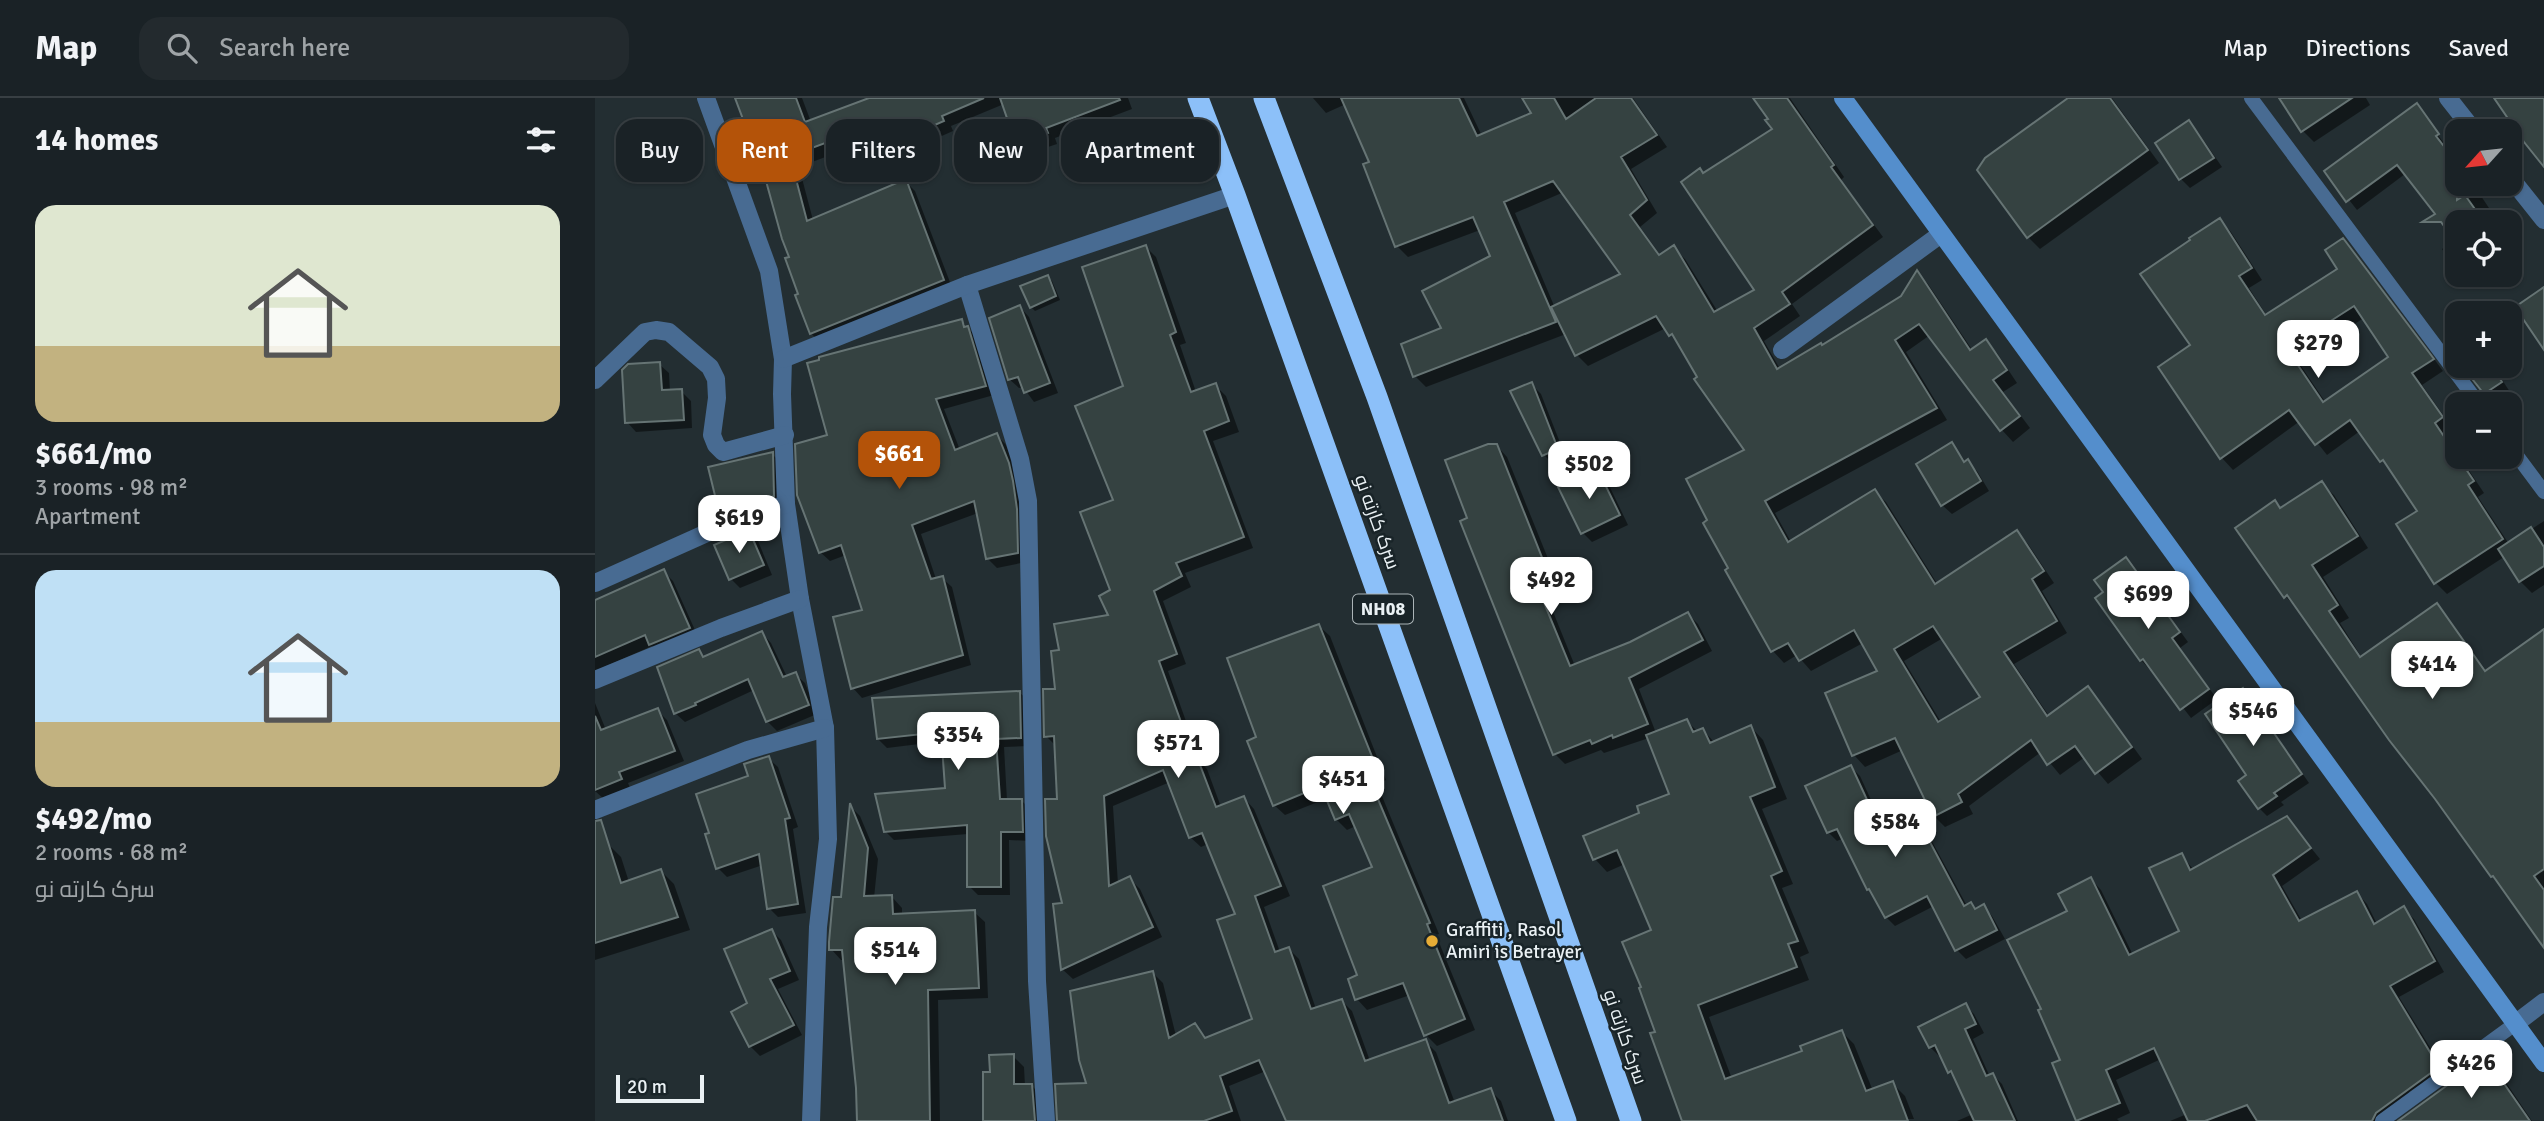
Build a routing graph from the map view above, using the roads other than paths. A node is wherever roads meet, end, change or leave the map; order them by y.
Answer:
1 (706, 98) edge
2 (1198, 98) edge
3 (1264, 98) edge
4 (1843, 98) edge
5 (2251, 98) edge
6 (2448, 98) edge
7 (2465, 119) edge
8 (2522, 192) edge
9 (1235, 195) junction
10 (2544, 220) edge
11 (1941, 234) junction
12 (967, 285) junction
13 (1781, 350) dead end
14 (783, 359) junction
15 (595, 380) edge
16 (2470, 392) edge
17 (785, 435) junction
18 (2522, 462) edge
19 (2544, 492) edge
20 (786, 504) junction
21 (595, 583) edge
22 (800, 599) junction
23 (595, 680) edge
24 (825, 728) junction
25 (595, 810) edge
26 (2544, 1002) edge
27 (2515, 1024) junction
28 (2544, 1063) edge
29 (811, 1121) edge
30 (1046, 1121) edge
31 (1566, 1121) edge
32 (1631, 1121) edge
33 (2382, 1121) edge

1 - 14 street
2 - 9 highway, سرک کارته نو / NH08
3 - 32 highway, سرک کارته نو
4 - 11 main road
5 - 16 lane
6 - 7 street
8 - 10 street
9 - 12 street
9 - 31 highway, سرک کارته نو / NH08
11 - 13 street
11 - 27 main road
12 - 14 street
12 - 30 street
14 - 17 street
15 - 17 street
17 - 20 street
18 - 19 lane
20 - 21 street
20 - 22 street
22 - 23 street
22 - 24 street
24 - 25 street
24 - 29 street
26 - 27 street
27 - 28 main road
27 - 33 lane

